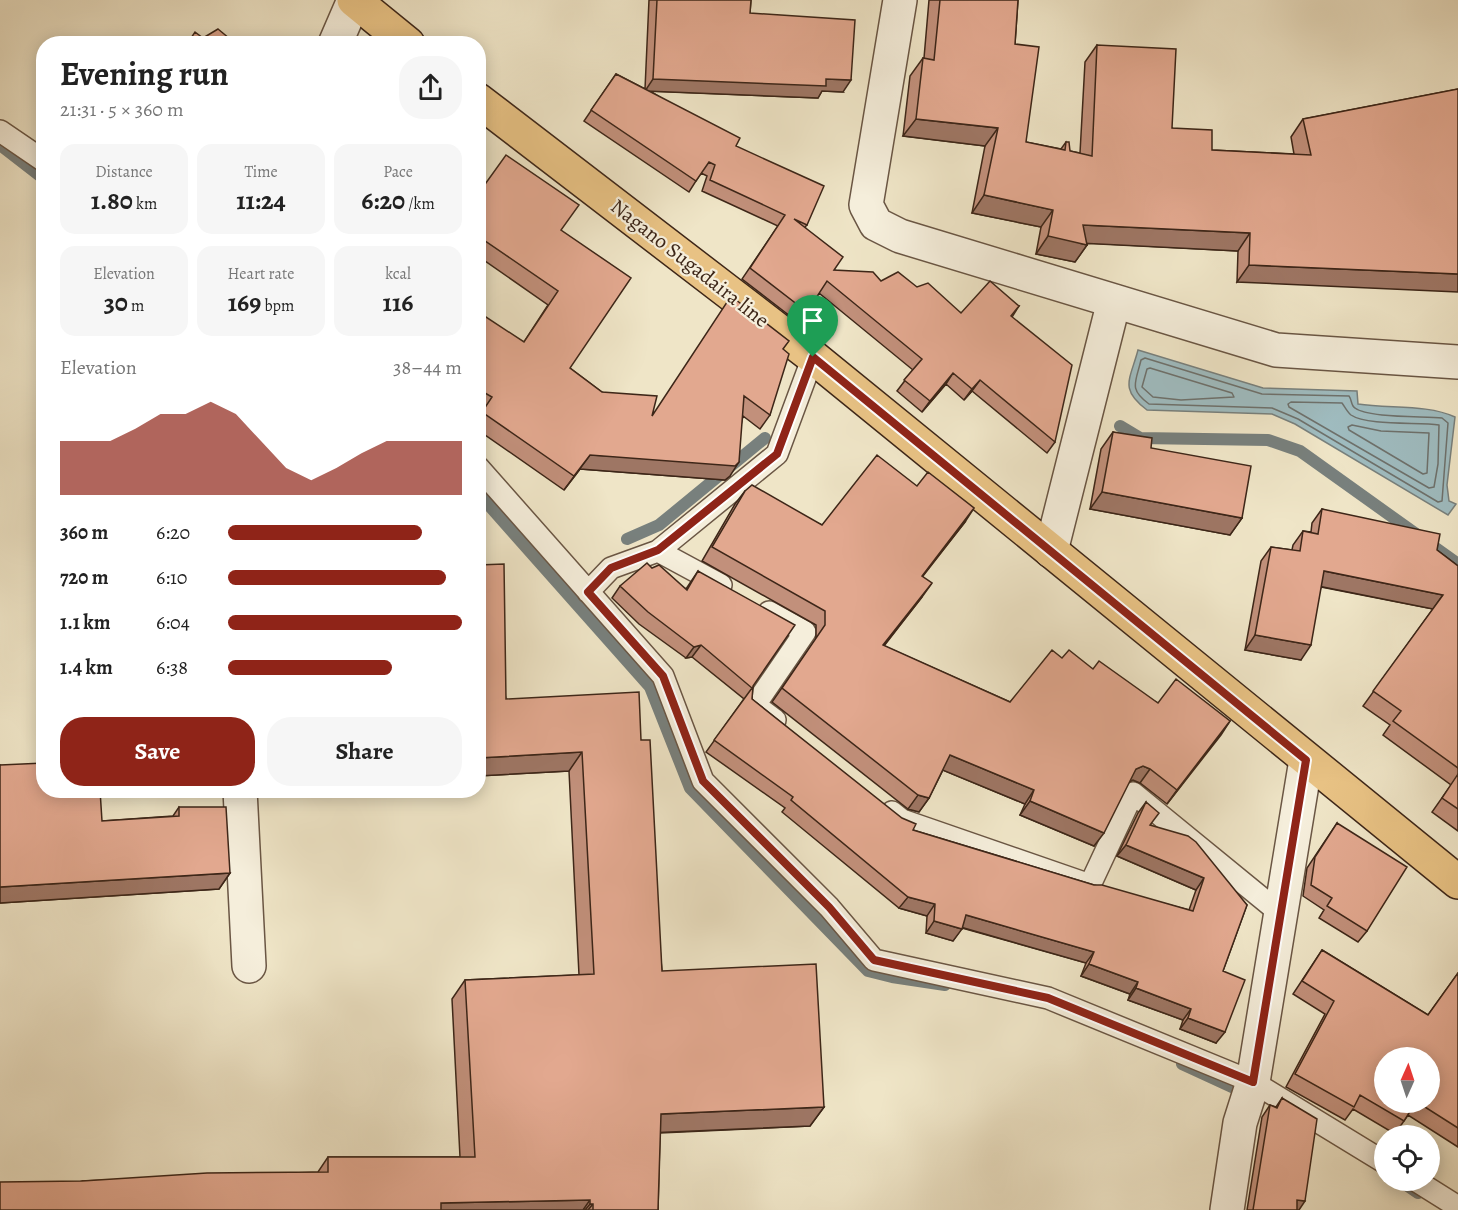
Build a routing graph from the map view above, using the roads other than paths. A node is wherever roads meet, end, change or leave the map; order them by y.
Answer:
1 (354, 0) edge
2 (900, 0) edge
3 (338, 36) edge
4 (398, 36) edge
5 (486, 106) edge
6 (0, 131) edge
7 (36, 156) edge
8 (1114, 301) junction
9 (813, 357) junction
10 (1458, 362) edge
11 (486, 476) edge
12 (658, 550) junction
13 (1051, 551) junction
14 (588, 592) junction
15 (736, 594) edge
16 (756, 604) edge
17 (792, 734) edge
18 (1306, 760) junction
19 (240, 798) edge
20 (875, 799) edge
21 (1458, 882) edge
22 (1280, 913) junction
23 (249, 966) dead end
24 (1253, 1082) junction
25 (1374, 1156) edge
26 (1433, 1191) edge
27 (1458, 1207) edge
28 (1227, 1210) edge

1 - 3 street
1 - 4 main road
2 - 8 street
5 - 9 main road, Nagano Sugadaira line
6 - 7 lane
8 - 10 street
8 - 13 street
9 - 12 lane
9 - 13 main road, Nagano Sugadaira line
11 - 14 lane
12 - 14 lane
12 - 15 lane
13 - 18 main road, Nagano Sugadaira line
14 - 24 lane
16 - 17 lane
18 - 21 main road, Nagano Sugadaira line
18 - 22 street
19 - 23 street
20 - 22 lane
22 - 24 street
24 - 25 lane
24 - 28 street
26 - 27 lane

